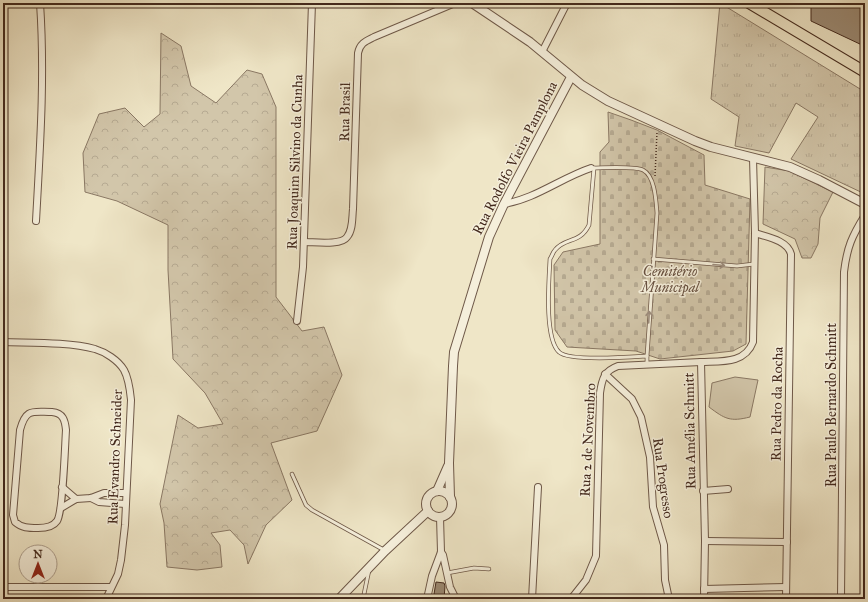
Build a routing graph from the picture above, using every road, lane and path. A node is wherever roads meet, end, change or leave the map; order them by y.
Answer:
1 (40, 3) edge
2 (312, 3) edge
3 (455, 3) edge
4 (472, 3) edge
5 (749, 3) edge
6 (566, 5) dead end
7 (542, 52) junction
8 (865, 72) edge
9 (571, 77) junction
10 (657, 124) junction
11 (753, 158) junction
12 (593, 168) junction
13 (654, 189) junction
14 (504, 204) junction
15 (865, 204) edge
16 (865, 215) edge
17 (36, 221) dead end
18 (754, 233) junction
19 (304, 242) junction
20 (653, 259) junction
21 (754, 264) junction
22 (297, 321) dead end
23 (3, 342) edge
24 (647, 356) junction
25 (701, 362) junction
26 (647, 364) junction
27 (605, 374) junction
28 (449, 463) junction
29 (292, 474) dead end
30 (62, 487) junction
31 (538, 487) dead end
32 (728, 489) dead end
33 (437, 491) junction
34 (703, 491) junction
35 (126, 493) junction
36 (450, 497) junction
37 (91, 498) junction
38 (76, 499) junction
39 (125, 504) junction
40 (61, 508) junction
41 (428, 511) junction
42 (440, 517) junction
43 (705, 542) junction
44 (787, 542) junction
45 (386, 551) junction
46 (441, 552) junction
47 (370, 566) junction
48 (489, 570) dead end
49 (447, 572) junction
50 (111, 587) junction
51 (786, 587) junction
52 (3, 588) edge
53 (704, 589) junction
54 (106, 599) edge
55 (339, 599) edge
56 (363, 599) edge
57 (427, 599) edge
58 (456, 599) edge
59 (532, 599) edge
60 (571, 599) edge
61 (669, 599) edge
62 (704, 599) edge
63 (786, 599) edge
64 (841, 599) edge

1 - 17 street
2 - 19 street, Rua Joaquim Silvino da Cunha
3 - 19 street, Rua Brasil
4 - 7 street
5 - 8 main road
6 - 7 street
7 - 9 street
9 - 10 street
9 - 14 street, Rua Rodolfo Vieira Pamplona
10 - 11 street
10 - 13 path
11 - 15 street
11 - 18 street, Rua Amélia Schmitt
12 - 13 lane
12 - 14 street
12 - 24 lane
13 - 20 lane
14 - 28 street, Rua Rodolfo Vieira Pamplona
16 - 64 street, Rua Paulo Bernardo Schmitt
18 - 21 street, Rua Amélia Schmitt
18 - 44 street, Rua Pedro da Rocha
19 - 22 street, Rua Joaquim Silvino da Cunha
20 -> 21 lane
24 -> 20 lane
21 - 25 street, Rua Amélia Schmitt
23 - 35 street, Rua Evandro Schneider
24 - 26 lane
25 - 26 street, Rua 2 de Novembro
25 - 34 street, Rua Amélia Schmitt
26 - 27 street, Rua 2 de Novembro
27 - 60 street, Rua 2 de Novembro
27 - 61 street, Rua Progresso
28 - 33 street, Rua Rodolfo Vieira Pamplona
28 - 36 street, Rua Rodolfo Vieira Pamplona
29 - 45 lane
30 - 38 street
30 - 40 street
30 - 40 street
31 - 59 street
32 - 34 street
33 - 36 street
33 - 41 street
34 - 43 street, Rua Amélia Schmitt
35 - 37 street
35 - 39 street, Rua Evandro Schneider
36 - 42 street
37 - 38 street
37 - 39 street
38 - 40 street
39 - 50 street, Rua Evandro Schneider
41 - 42 street
41 - 45 street
42 - 46 street
43 - 44 street
43 - 53 street, Rua Amélia Schmitt
44 - 51 street, Rua Pedro da Rocha
45 - 47 street
46 - 49 street
46 - 57 street
47 - 55 street
47 - 56 lane
48 - 49 lane
49 - 58 street
50 - 52 street
50 - 54 street, Rua Evandro Schneider
51 - 53 street
51 - 63 street, Rua Pedro da Rocha
53 - 62 street, Rua Amélia Schmitt

